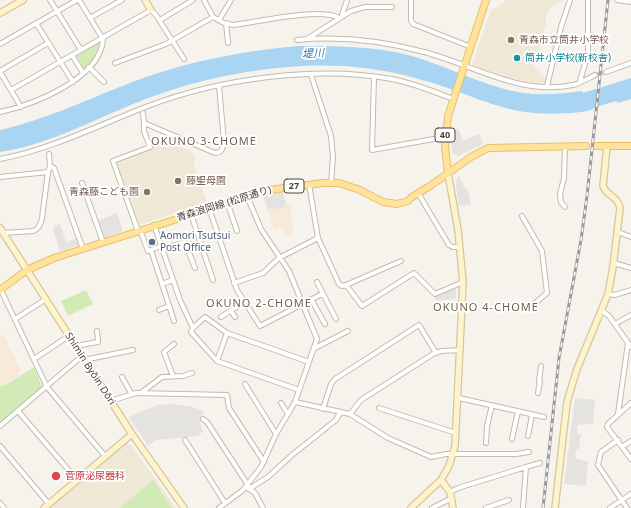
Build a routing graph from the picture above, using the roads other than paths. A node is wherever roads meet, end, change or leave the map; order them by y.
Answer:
1 (23, 0) edge
2 (50, 0) edge
3 (78, 0) edge
4 (122, 0) edge
5 (145, 0) edge
6 (193, 0) edge
7 (204, 0) edge
8 (231, 0) edge
9 (347, 0) edge
10 (411, 0) edge
11 (486, 0) edge
12 (570, 0) edge
13 (588, 0) edge
14 (617, 0) edge
15 (631, 2) edge
16 (392, 7) dead end
17 (151, 10) junction
18 (57, 12) junction
19 (0, 13) edge
20 (340, 16) junction
21 (213, 17) junction
22 (90, 18) junction
23 (160, 20) junction
24 (219, 20) junction
25 (226, 23) junction
26 (36, 24) junction
27 (103, 38) junction
28 (307, 39) junction
29 (172, 40) junction
30 (297, 40) dead end
31 (48, 43) junction
32 (228, 43) dead end
33 (0, 44) edge
34 (471, 47) junction
35 (81, 50) junction
36 (72, 55) junction
37 (184, 59) dead end
38 (60, 62) junction
39 (115, 63) dead end
40 (631, 63) edge
41 (464, 67) junction
42 (89, 68) junction
43 (0, 71) edge
44 (606, 72) tunnel mouth
45 (83, 73) junction
46 (310, 75) junction
47 (595, 76) tunnel mouth
48 (374, 77) junction
49 (580, 81) junction
50 (73, 82) junction
51 (104, 82) dead end
52 (219, 86) junction
53 (547, 86) junction
54 (11, 90) junction
55 (453, 98) junction
56 (21, 107) junction
57 (0, 112) edge
58 (143, 113) dead end
59 (144, 123) junction
60 (445, 137) junction
61 (565, 146) junction
62 (586, 146) dead end
63 (596, 146) dead end
64 (607, 146) junction
65 (631, 146) edge
66 (49, 154) dead end
67 (0, 159) edge
68 (50, 166) junction
69 (48, 172) junction
70 (448, 173) junction
71 (0, 177) edge
72 (82, 183) dead end
73 (331, 183) junction
74 (309, 184) junction
75 (418, 193) junction
76 (246, 196) junction
77 (227, 202) junction
78 (208, 208) junction
79 (565, 208) dead end
80 (191, 214) junction
81 (522, 216) dead end
82 (154, 226) junction
83 (2, 230) edge
84 (139, 230) junction
85 (237, 231) dead end
86 (618, 232) junction
87 (631, 237) edge
88 (318, 238) junction
89 (103, 242) junction
90 (460, 247) junction
91 (162, 248) junction
92 (83, 249) junction
93 (151, 250) junction
94 (279, 258) junction
95 (402, 261) dead end
96 (614, 263) junction
97 (194, 268) dead end
98 (631, 268) edge
99 (27, 270) junction
100 (172, 280) junction
101 (213, 280) dead end
102 (317, 282) dead end
103 (463, 282) junction
104 (234, 283) junction
105 (162, 284) junction
106 (346, 285) junction
107 (0, 289) edge
108 (631, 290) edge
109 (322, 294) junction
110 (608, 294) junction
111 (46, 299) junction
112 (311, 299) junction
113 (244, 302) junction
114 (302, 304) junction
115 (534, 304) dead end
116 (169, 306) junction
117 (159, 310) dead end
118 (231, 310) junction
119 (602, 311) junction
120 (631, 315) edge
121 (221, 317) dead end
122 (235, 317) dead end
123 (15, 319) junction
124 (336, 319) dead end
125 (174, 321) dead end
126 (325, 324) dead end
127 (615, 324) junction
128 (192, 328) junction
129 (97, 331) dead end
130 (348, 331) dead end
131 (227, 333) junction
132 (69, 336) junction
133 (174, 344) dead end
134 (75, 346) junction
135 (630, 346) edge
136 (315, 348) junction
137 (133, 350) dead end
138 (461, 350) junction
139 (436, 353) junction
140 (83, 358) junction
141 (34, 359) junction
142 (217, 361) junction
143 (309, 362) junction
144 (541, 366) dead end
145 (192, 373) dead end
146 (174, 376) junction
147 (122, 377) dead end
148 (245, 384) dead end
149 (47, 387) junction
150 (299, 390) junction
151 (131, 393) junction
152 (141, 393) junction
153 (538, 393) dead end
154 (459, 398) junction
155 (111, 401) junction
156 (295, 402) junction
157 (281, 403) dead end
158 (631, 403) edge
159 (492, 405) junction
160 (379, 408) dead end
161 (323, 409) junction
162 (18, 411) junction
163 (518, 411) junction
164 (340, 413) junction
165 (288, 414) junction
166 (350, 414) junction
167 (618, 414) junction
168 (532, 415) junction
169 (544, 417) dead end
170 (203, 420) dead end
171 (0, 426) edge
172 (456, 433) junction
173 (132, 434) junction
174 (276, 434) junction
175 (528, 436) dead end
176 (512, 439) dead end
177 (186, 440) dead end
178 (618, 440) junction
179 (631, 441) edge
180 (486, 443) dead end
181 (0, 446) edge
182 (622, 447) junction
183 (529, 452) dead end
184 (453, 454) junction
185 (105, 456) junction
186 (631, 459) edge
187 (264, 462) junction
188 (540, 463) dead end
189 (526, 467) junction
190 (77, 480) junction
191 (441, 480) junction
192 (248, 487) junction
193 (631, 494) edge
194 (451, 495) junction
195 (509, 500) dead end
196 (622, 500) junction
197 (0, 503) edge
198 (226, 503) junction
199 (45, 507) edge
200 (4, 508) edge
201 (184, 508) edge
202 (219, 508) edge
203 (263, 508) edge
204 (411, 508) edge
205 (432, 508) edge
206 (453, 508) edge
207 (486, 508) edge
208 (523, 508) edge
209 (555, 508) edge
210 (610, 508) edge
211 (627, 508) edge

1 - 19 street
2 - 18 street
3 - 18 street
3 - 22 street
4 - 22 street
5 - 17 street
6 - 23 street
7 - 21 street
8 - 24 street
9 - 20 street
10 - 34 street
11 - 34 main road, 40
12 - 53 street
13 - 49 street
14 - 15 street
16 - 20 street
17 - 23 street
17 - 27 street
18 - 26 street
18 - 35 street
20 - 25 street
20 - 28 street
21 - 24 street
21 - 29 street
22 - 27 street
23 - 29 street
24 - 25 street
25 - 32 street
26 - 31 street
26 - 33 street
27 - 35 street
27 - 42 street
28 - 30 street
28 - 41 street
29 - 37 street
29 - 39 street
31 - 38 street
31 - 43 street
34 - 41 main road, 40
35 - 36 street
36 - 38 street
36 - 45 street
38 - 50 street
38 - 54 street
40 - 44 street
41 - 53 street
41 - 55 main road, 40
42 - 45 street
42 - 51 street
43 - 54 street
45 - 50 street
46 - 48 street
46 - 52 street
46 - 73 street
47 - 49 street
48 - 55 street
48 - 60 street
49 - 53 street
50 - 56 street
52 - 59 street
52 - 67 street
54 - 56 street
55 - 60 main road, 40
56 - 57 street
58 - 59 street
59 - 84 street
60 - 70 main road, 40
61 - 62 main road, 青森浪岡線 (松原通り) / 27
61 - 70 main road, 青森浪岡線 (松原通り) / 27
61 - 79 street
63 - 64 main road
64 - 65 main road
64 - 86 street
66 - 68 street
68 - 69 street
68 - 92 street
69 - 71 street
69 - 83 street
70 - 75 main road, 青森浪岡線 (松原通り) / 27
70 - 90 street
72 - 89 street
73 - 74 main road, 青森浪岡線 (松原通り) / 27
73 - 75 main road, 青森浪岡線 (松原通り) / 27
74 - 76 main road, 青森浪岡線 (松原通り) / 27
74 - 88 street
75 - 90 street
76 - 77 main road, 青森浪岡線 (松原通り) / 27
76 - 94 street
77 - 78 main road, 青森浪岡線 (松原通り) / 27
77 - 85 street
78 - 80 main road, 青森浪岡線 (松原通り) / 27
78 - 104 street
80 - 82 main road, 青森浪岡線 (松原通り) / 27
80 - 101 street
81 - 115 street
82 - 84 main road, 青森浪岡線 (松原通り) / 27
82 - 91 street
83 - 99 street, Shimin Byōin Dōri
84 - 89 main road, 青森浪岡線 (松原通り) / 27
84 - 93 street
86 - 87 street
86 - 96 street
88 - 94 street
88 - 106 street
89 - 92 main road, 青森浪岡線 (松原通り) / 27
90 - 103 street
91 - 93 street
91 - 97 street
91 - 100 street
92 - 99 main road, 青森浪岡線 (松原通り) / 27
93 - 105 street
94 - 104 street
94 - 114 street
95 - 106 street
96 - 98 street
96 - 110 street
99 - 107 main road, 青森浪岡線 (松原通り) / 27
99 - 111 street, Shimin Byōin Dōri
100 - 105 street
100 - 128 street
102 - 109 street
103 - 106 street
103 - 138 street
104 - 113 street
105 - 116 street
107 - 123 street
108 - 110 street
109 - 112 street
109 - 124 street
110 - 119 street
111 - 123 street
111 - 132 street, Shimin Byōin Dōri
112 - 114 street
112 - 126 street
113 - 114 street
113 - 118 street
114 - 136 street
116 - 117 street
116 - 125 street
118 - 121 street
118 - 122 street
119 - 127 street
119 - 209 street
120 - 127 street
123 - 141 street
127 - 135 street
128 - 131 street
128 - 142 street
129 - 134 street
130 - 136 street
131 - 142 street
131 - 143 street
132 - 134 street, Shimin Byōin Dōri
132 - 141 street
133 - 146 street
134 - 140 street, Shimin Byōin Dōri
135 - 167 street
136 - 143 street
137 - 140 street
138 - 139 street
138 - 154 street
139 - 161 street
139 - 166 street
140 - 149 street
140 - 155 street, Shimin Byōin Dōri
141 - 149 street
142 - 150 street
143 - 150 street
144 - 153 street
145 - 146 street
146 - 152 street
147 - 151 street
148 - 174 street
149 - 162 street
149 - 185 street
150 - 156 street
151 - 152 street
151 - 155 street
152 - 187 street
154 - 159 street
154 - 172 street
155 - 173 street, Shimin Byōin Dōri
156 - 161 street
156 - 165 street
157 - 165 street
158 - 167 street
159 - 163 street
159 - 180 street
160 - 172 street
161 - 164 street
162 - 171 street
162 - 190 street
163 - 168 street
163 - 176 street
164 - 166 street
164 - 192 street
165 - 174 street
166 - 184 street
167 - 178 street
168 - 169 street
168 - 175 street
170 - 192 street
172 - 184 street
173 - 185 street
173 - 201 street, Shimin Byōin Dōri
174 - 187 street
177 - 198 street
178 - 182 street
178 - 196 street
179 - 182 street
181 - 199 street
182 - 186 street
183 - 184 street
184 - 191 street
185 - 190 street
187 - 192 street
188 - 189 street
189 - 194 street
189 - 208 street
190 - 199 street
191 - 194 street
191 - 204 street
192 - 198 street
192 - 203 street
193 - 196 street
194 - 205 street
194 - 206 street
195 - 207 street
196 - 210 street
196 - 211 street
197 - 200 street
198 - 202 street

